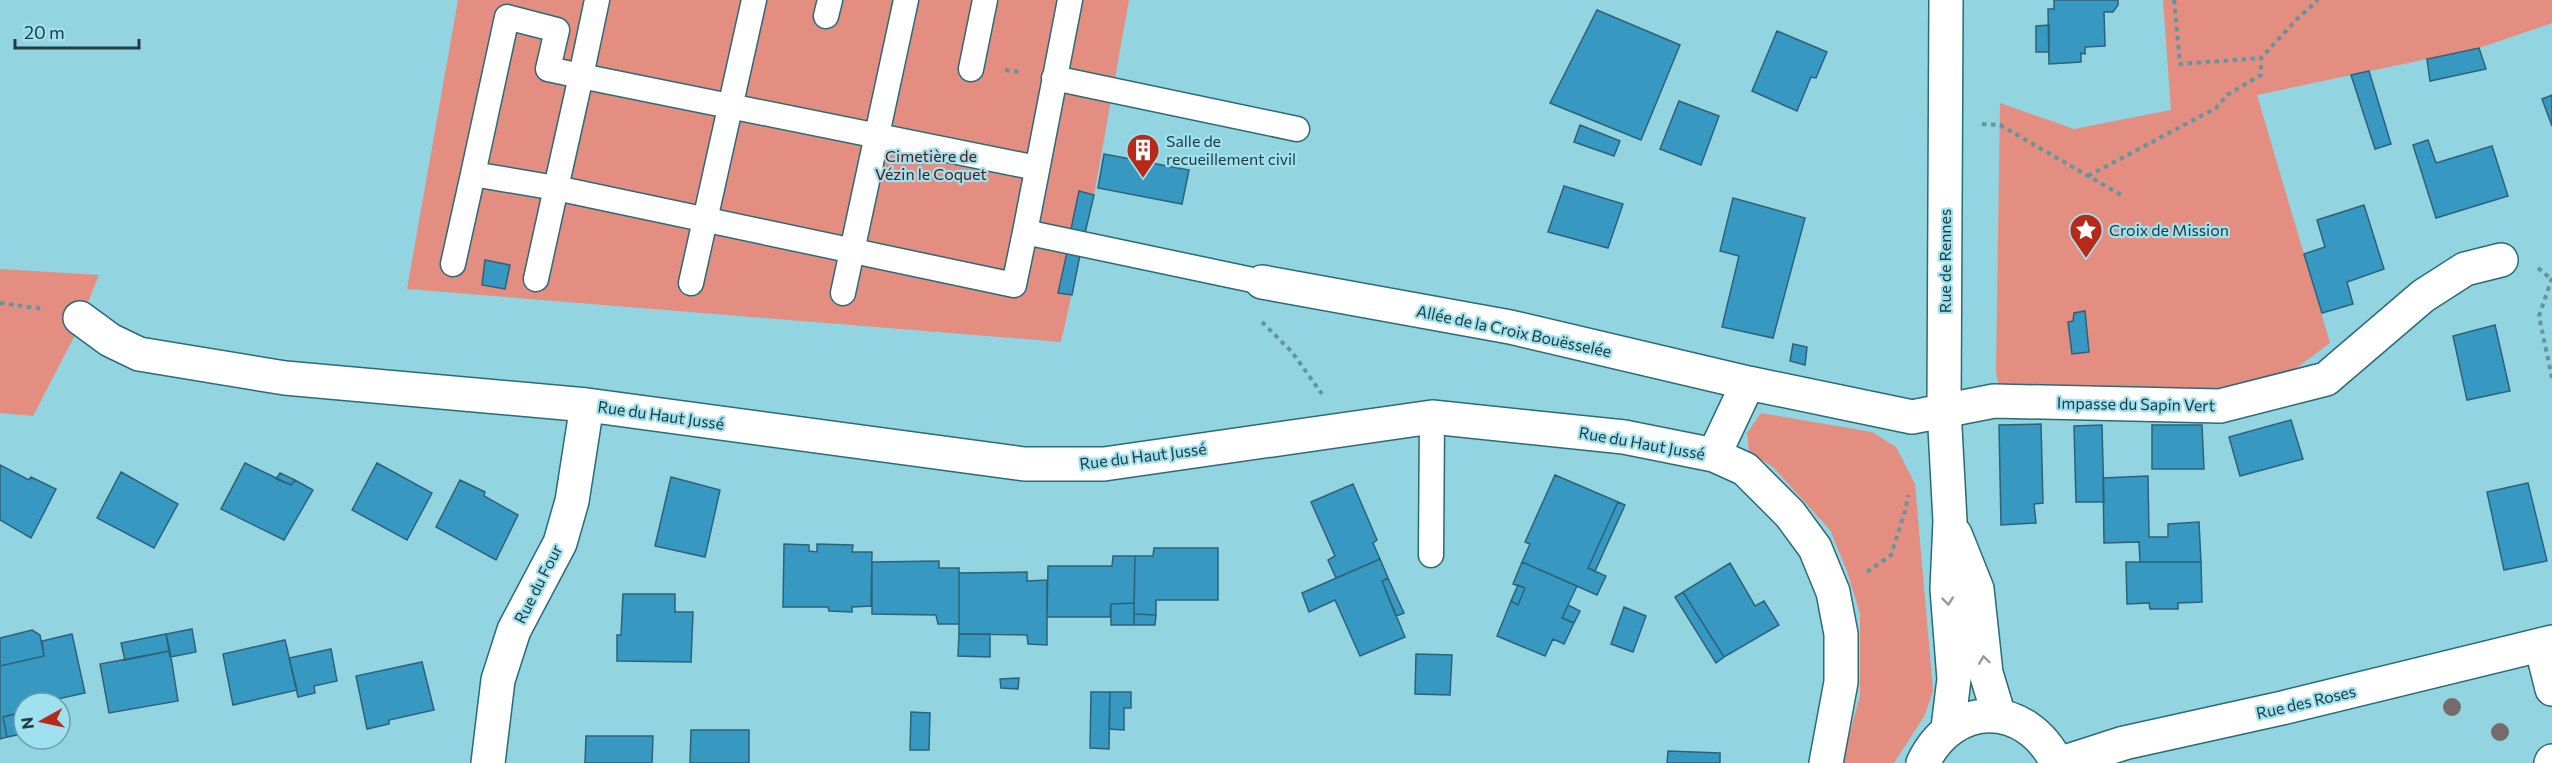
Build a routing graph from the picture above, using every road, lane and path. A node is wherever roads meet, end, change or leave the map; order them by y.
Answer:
1 (597, 0) edge
2 (754, 0) edge
3 (906, 0) edge
4 (985, 0) edge
5 (1070, 0) edge
6 (1946, 0) edge
7 (2174, 0) edge
8 (2318, 0) edge
9 (2261, 58) junction
10 (972, 69) dead end
11 (581, 76) junction
12 (1054, 78) junction
13 (731, 106) junction
14 (1945, 121) junction
15 (1297, 129) dead end
16 (878, 135) junction
17 (1037, 168) junction
18 (473, 174) junction
19 (2088, 176) junction
20 (556, 188) junction
21 (2121, 195) dead end
22 (706, 220) junction
23 (1025, 232) junction
24 (852, 251) junction
25 (2501, 260) dead end
26 (453, 264) dead end
27 (2552, 278) edge
28 (536, 279) dead end
29 (1262, 282) junction
30 (691, 284) dead end
31 (843, 293) dead end
32 (80, 318) dead end
33 (2552, 378) edge
34 (1748, 383) junction
35 (587, 405) junction
36 (1944, 409) junction
37 (1431, 417) junction
38 (1341, 429) junction
39 (1714, 455) junction
40 (1908, 488) dead end
41 (1950, 521) junction
42 (1431, 555) dead end
43 (1833, 592) junction
44 (2546, 644) edge
45 (2552, 689) edge
46 (1999, 716) junction
47 (1948, 728) junction
48 (488, 763) edge
49 (1826, 763) edge
50 (1923, 763) edge
51 (2057, 763) edge
52 (2061, 763) edge

1 - 11 lane
2 - 13 lane
3 - 16 lane
4 - 10 lane
5 - 12 lane
6 - 14 street, Rue de Rennes
7 - 9 path
8 - 9 path
9 - 19 path
11 - 13 lane
11 - 18 lane
11 - 20 lane
12 - 15 lane
12 - 17 lane
13 - 16 lane
13 - 22 lane
14 - 19 path
14 - 36 street, Rue de Rennes
16 - 17 lane
16 - 24 lane
17 - 23 lane
18 - 20 lane
18 - 26 lane
19 - 21 path
20 - 22 lane
20 - 28 lane
22 - 24 lane
22 - 30 lane
23 - 24 lane
23 - 29 lane, Allée de la Croix Bouësselée
24 - 31 lane
25 - 36 street, Impasse du Sapin Vert
27 - 33 path
29 - 34 street, Allée de la Croix Bouësselée
29 - 38 path
32 - 35 street, Rue du Haut Jussé
34 - 36 street, Allée de la Croix Bouësselée
34 - 39 street
35 - 38 street, Rue du Haut Jussé
35 - 48 street, Rue du Four
36 - 41 street, Rue de Rennes
37 - 38 street, Rue du Haut Jussé
37 - 39 street, Rue du Haut Jussé
37 - 42 lane
39 - 43 street, Rue du Haut Jussé
40 - 43 path
46 -> 41 street, Rue de Rennes
41 -> 47 street, Rue de Rennes
43 - 49 street, Rue du Haut Jussé
44 - 45 street
44 - 52 street, Rue des Roses
46 - 47 street
46 - 51 street
47 - 50 street

